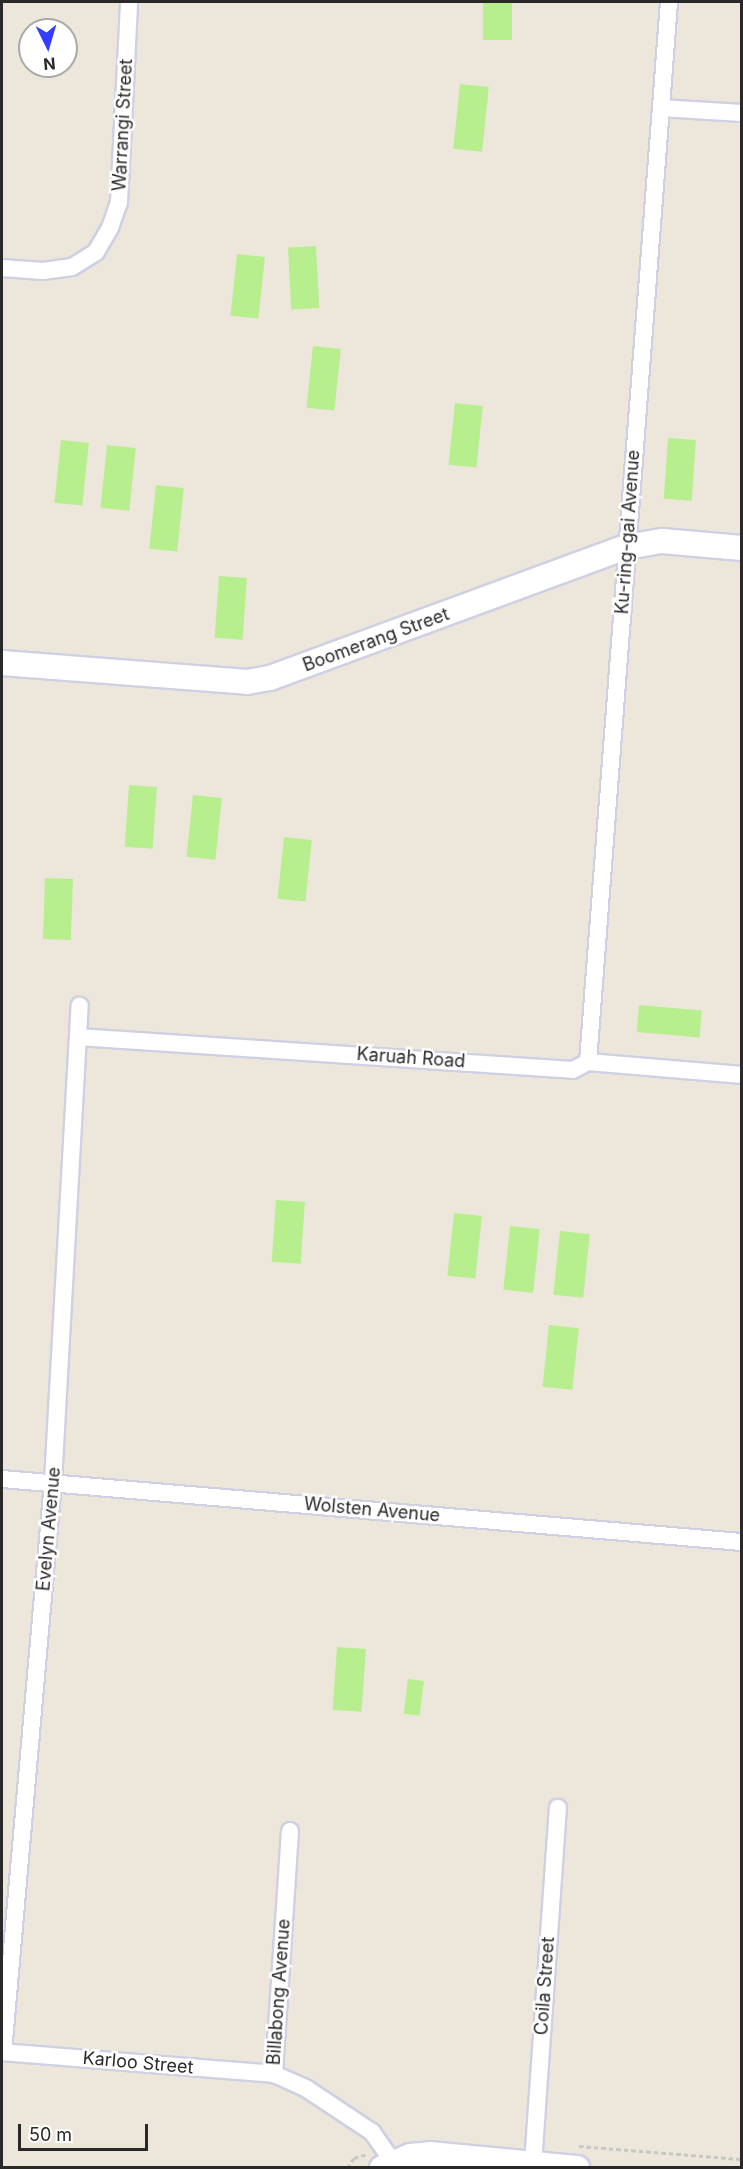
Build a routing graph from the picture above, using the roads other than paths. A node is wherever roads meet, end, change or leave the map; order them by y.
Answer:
1 (129, 2) edge
2 (669, 2) edge
3 (661, 108) junction
4 (741, 113) edge
5 (2, 267) edge
6 (627, 547) junction
7 (741, 548) edge
8 (2, 663) edge
9 (80, 1006) dead end
10 (78, 1037) junction
11 (588, 1062) junction
12 (741, 1075) edge
13 (2, 1479) edge
14 (53, 1482) junction
15 (741, 1542) edge
16 (558, 1808) dead end
17 (290, 1831) dead end
18 (2, 2052) edge
19 (274, 2074) junction
20 (382, 2161) edge
21 (533, 2164) junction
22 (577, 2168) edge

1 - 5 street, Warrangi Street
2 - 3 street, Ku-ring-gai Avenue
3 - 4 street
3 - 6 street, Ku-ring-gai Avenue
6 - 7 street, Boomerang Street
6 - 8 street, Boomerang Street
6 - 11 street, Ku-ring-gai Avenue
9 - 10 street, Evelyn Avenue
10 - 11 street, Karuah Road
10 - 14 street, Evelyn Avenue
11 - 12 street, Karuah Road
13 - 14 street, Wolsten Avenue
14 - 15 street, Wolsten Avenue
14 - 18 street, Evelyn Avenue
16 - 21 street, Coila Street
17 - 19 street, Billabong Avenue
18 - 19 street, Karloo Street
19 - 20 street, Billabong Avenue
20 - 21 street
21 - 22 street

